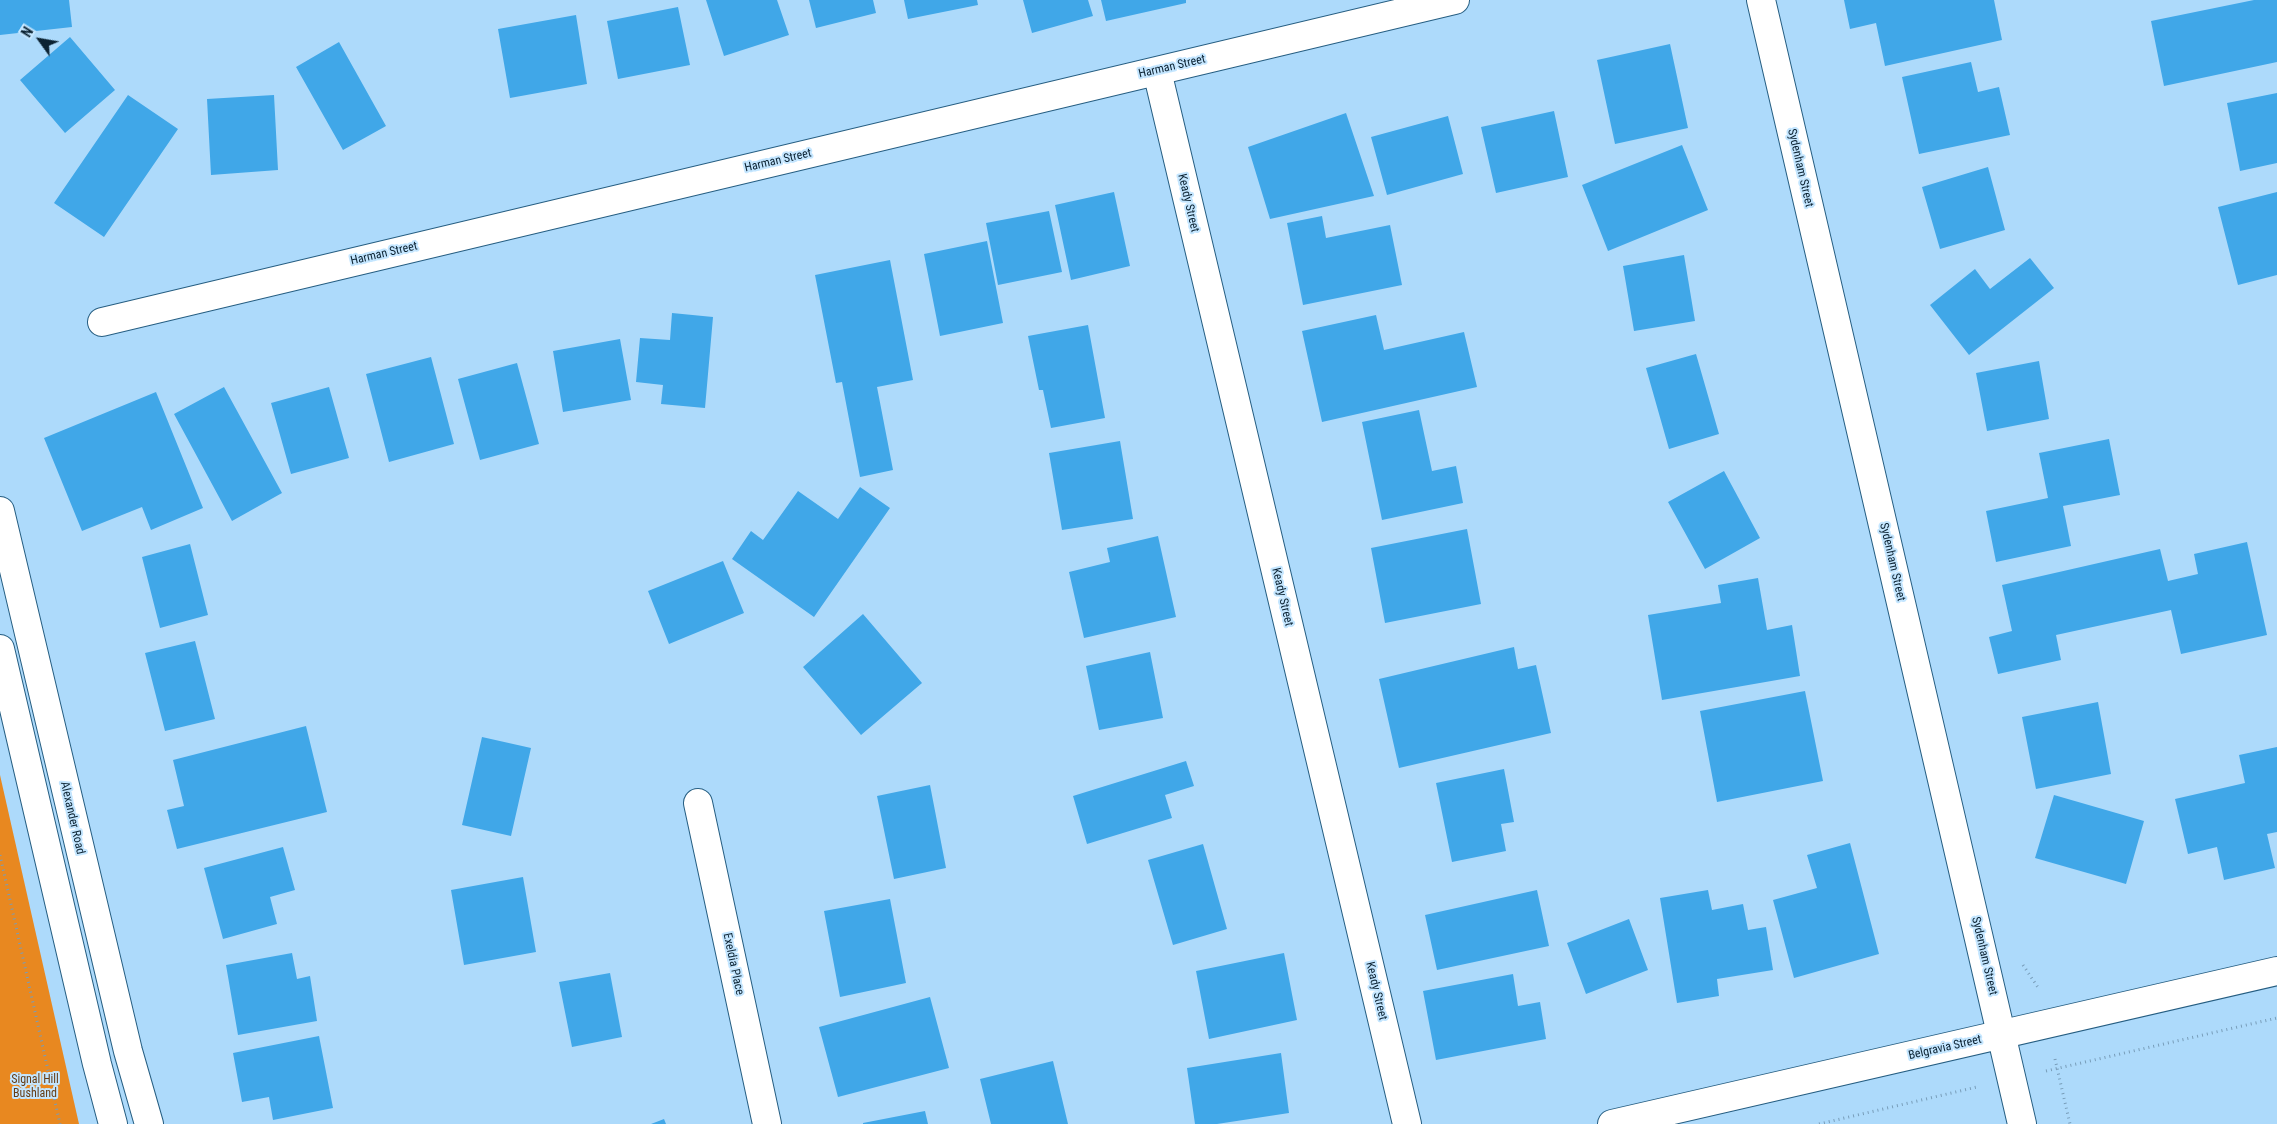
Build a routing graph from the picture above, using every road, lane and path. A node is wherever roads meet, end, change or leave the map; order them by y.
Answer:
1 (1455, 0) edge
2 (1761, 0) edge
3 (1157, 71) junction
4 (102, 322) dead end
5 (0, 511) edge
6 (0, 649) edge
7 (698, 803) dead end
8 (0, 855) edge
9 (2277, 970) edge
10 (2002, 1035) junction
11 (60, 1124) edge
12 (113, 1124) edge
13 (149, 1124) edge
14 (767, 1124) edge
15 (1408, 1124) edge
16 (1612, 1124) edge
17 (2022, 1124) edge

1 - 3 street, Harman Street
2 - 10 street, Sydenham Street
3 - 4 street, Harman Street
3 - 15 street, Keady Street
5 - 13 street, Alexander Road
6 - 12 street
7 - 14 street, Exeldia Place
8 - 11 path
9 - 10 street, Belgravia Street
10 - 16 street, Belgravia Street
10 - 17 street, Sydenham Street

